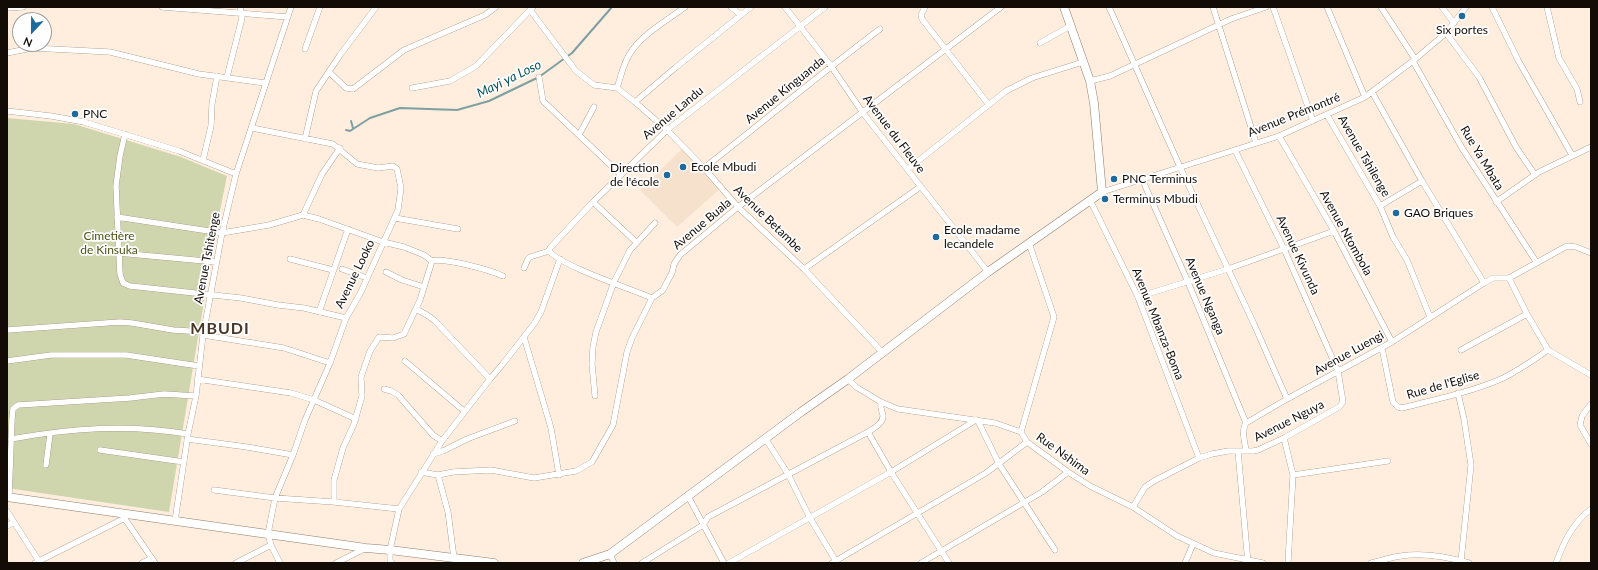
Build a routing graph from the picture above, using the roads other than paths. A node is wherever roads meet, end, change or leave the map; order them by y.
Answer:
1 (23, 7) edge
2 (162, 7) edge
3 (240, 7) edge
4 (291, 7) edge
5 (320, 7) edge
6 (376, 7) edge
7 (496, 7) edge
8 (685, 7) edge
9 (731, 7) edge
10 (751, 7) edge
11 (785, 7) edge
12 (825, 7) edge
13 (925, 7) edge
14 (1001, 7) edge
15 (1064, 7) edge
16 (1109, 7) edge
17 (1213, 7) edge
18 (1266, 7) edge
19 (1273, 7) edge
20 (1327, 7) edge
21 (1381, 7) edge
22 (1442, 7) edge
23 (1471, 7) edge
24 (1492, 7) edge
25 (1547, 7) edge
26 (7, 8) edge
27 (532, 9) edge
28 (1465, 9) edge
29 (240, 14) junction
30 (741, 15) junction
31 (288, 17) junction
32 (1454, 23) junction
33 (1219, 25) junction
34 (800, 26) junction
35 (1070, 26) junction
36 (880, 29) dead end
37 (1446, 33) junction
38 (1040, 43) dead end
39 (305, 49) dead end
40 (946, 49) junction
41 (7, 53) edge
42 (1414, 60) junction
43 (1083, 62) junction
44 (1135, 65) junction
45 (831, 66) junction
46 (329, 72) junction
47 (217, 76) junction
48 (227, 77) junction
49 (539, 77) dead end
50 (1090, 81) junction
51 (265, 83) junction
52 (412, 88) dead end
53 (617, 88) junction
54 (1372, 92) junction
55 (1365, 97) junction
56 (635, 102) junction
57 (1580, 102) dead end
58 (989, 105) junction
59 (594, 107) dead end
60 (7, 111) edge
61 (863, 113) junction
62 (1327, 115) junction
63 (1313, 121) junction
64 (252, 128) junction
65 (667, 130) junction
66 (125, 134) junction
67 (579, 135) junction
68 (1279, 136) junction
69 (305, 139) junction
70 (1256, 143) junction
71 (340, 148) junction
72 (1591, 148) edge
73 (1235, 150) junction
74 (1572, 155) junction
75 (203, 160) junction
76 (1180, 167) junction
77 (704, 168) junction
78 (908, 170) junction
79 (236, 174) junction
80 (621, 175) junction
81 (1535, 175) junction
82 (1142, 179) junction
83 (1422, 181) junction
84 (920, 187) junction
85 (1102, 192) junction
86 (1090, 200) junction
87 (593, 202) junction
88 (1496, 202) junction
89 (1380, 206) junction
90 (738, 207) junction
91 (303, 216) junction
92 (117, 217) junction
93 (395, 218) junction
94 (655, 223) dead end
95 (348, 229) junction
96 (458, 229) dead end
97 (1334, 231) junction
98 (222, 233) junction
99 (383, 242) junction
100 (636, 242) junction
101 (1029, 243) junction
102 (1284, 249) junction
103 (549, 252) junction
104 (119, 253) junction
105 (1591, 253) edge
106 (290, 259) dead end
107 (560, 259) junction
108 (432, 261) junction
109 (216, 262) junction
110 (1537, 263) junction
111 (524, 268) dead end
112 (1228, 268) junction
113 (342, 269) dead end
114 (804, 269) junction
115 (333, 270) junction
116 (386, 272) dead end
117 (988, 272) junction
118 (503, 276) dead end
119 (367, 278) junction
120 (1509, 278) junction
121 (614, 282) junction
122 (1188, 282) junction
123 (1484, 283) junction
124 (424, 287) junction
125 (210, 294) junction
126 (1138, 297) junction
127 (652, 298) junction
128 (416, 309) junction
129 (319, 312) junction
130 (1527, 314) junction
131 (346, 318) junction
132 (1430, 318) junction
133 (7, 330) edge
134 (203, 334) junction
135 (524, 337) junction
136 (1392, 342) junction
137 (1382, 348) junction
138 (1461, 350) dead end
139 (1548, 350) junction
140 (883, 353) junction
141 (7, 361) edge
142 (405, 361) dead end
143 (330, 364) junction
144 (199, 366) junction
145 (1338, 372) junction
146 (1591, 375) edge
147 (490, 378) junction
148 (197, 379) junction
149 (848, 379) junction
150 (384, 389) dead end
151 (1458, 394) junction
152 (196, 396) junction
153 (594, 396) dead end
154 (1287, 399) junction
155 (314, 400) junction
156 (881, 402) junction
157 (1591, 404) edge
158 (464, 411) junction
159 (356, 418) junction
160 (977, 420) junction
161 (515, 421) dead end
162 (1246, 423) junction
163 (868, 432) junction
164 (1021, 432) junction
165 (50, 434) junction
166 (188, 436) junction
167 (11, 438) junction
168 (765, 438) junction
169 (1284, 438) junction
170 (442, 441) junction
171 (1027, 442) junction
172 (1591, 444) edge
173 (100, 450) dead end
174 (1238, 451) junction
175 (1246, 451) junction
176 (434, 454) junction
177 (293, 455) junction
178 (1199, 458) junction
179 (184, 462) junction
180 (1388, 462) dead end
181 (999, 464) junction
182 (46, 465) dead end
183 (421, 472) junction
184 (891, 472) junction
185 (1068, 472) junction
186 (788, 474) junction
187 (438, 475) junction
188 (559, 475) junction
189 (1293, 475) junction
190 (214, 490) dead end
191 (688, 496) junction
192 (8, 497) edge
193 (275, 498) junction
194 (334, 502) junction
195 (1024, 502) junction
196 (1133, 507) junction
197 (399, 509) junction
198 (1591, 509) edge
199 (7, 511) edge
200 (918, 513) junction
201 (123, 516) junction
202 (810, 518) junction
203 (175, 521) junction
204 (14, 522) junction
205 (703, 525) junction
206 (7, 526) edge
207 (268, 534) junction
208 (1193, 544) junction
209 (271, 545) junction
210 (366, 548) junction
211 (390, 550) junction
212 (1055, 550) dead end
213 (941, 551) junction
214 (610, 554) junction
215 (454, 558) junction
216 (153, 561) edge
217 (1461, 561) junction
218 (38, 562) edge
219 (835, 562) edge
220 (1249, 562) edge
221 (142, 563) edge
222 (236, 563) edge
223 (280, 563) edge
224 (336, 563) edge
225 (392, 563) edge
226 (494, 563) edge
227 (583, 563) edge
228 (614, 563) edge
229 (642, 563) edge
230 (724, 563) edge
231 (729, 563) edge
232 (921, 563) edge
233 (949, 563) edge
234 (1185, 563) edge
235 (1263, 563) edge
236 (1288, 563) edge
237 (1371, 563) edge
238 (1470, 563) edge
239 (1556, 563) edge

1 - 26 street
2 - 29 street
3 - 29 street
4 - 31 street, Avenue Tshitenge
5 - 39 street
6 - 46 street
7 - 46 street
8 - 53 street
9 - 30 street
10 - 30 street
11 - 34 street, Avenue du Fleuve
12 - 34 street, Avenue Landu
13 - 40 street
14 - 40 street, Avenue Buala
15 - 35 street
16 - 44 street
17 - 33 street
18 - 33 street
19 - 63 street
20 - 55 street
21 - 42 street, Rue Ya Mbata
22 - 32 street
23 - 28 street
24 - 74 street
25 - 57 street
27 - 52 street
27 - 53 street
28 - 32 street, Avenue Prémontré
29 - 31 street
29 - 48 street
30 - 56 street
31 - 51 street, Avenue Tshitenge
32 - 37 street, Avenue Prémontré
33 - 44 street
33 - 70 street
34 - 45 street, Avenue du Fleuve
34 - 65 street, Avenue Landu
35 - 38 street
35 - 43 street
36 - 45 street, Avenue Kinguanda
37 - 42 street, Avenue Prémontré
37 - 81 street
40 - 58 street
40 - 61 street, Avenue Buala
41 - 47 street
42 - 54 street, Avenue Prémontré
42 - 88 street, Rue Ya Mbata
43 - 50 street
43 - 58 street
44 - 50 street
44 - 76 street
45 - 61 street, Avenue du Fleuve
45 - 77 street, Avenue Kinguanda
46 - 69 street
47 - 48 street
47 - 75 street
48 - 51 street
49 - 67 street
50 - 85 street
51 - 64 street, Avenue Tshitenge
53 - 56 street, Avenue Betambe
54 - 55 street, Avenue Prémontré
54 - 83 street
55 - 62 street, Avenue Prémontré
56 - 65 street, Avenue Betambe
58 - 78 street
59 - 67 street
60 - 66 street
61 - 78 street, Avenue du Fleuve
61 - 90 street, Avenue Buala
62 - 63 street, Avenue Prémontré
62 - 89 street, Avenue Tshilenge
63 - 68 street, Avenue Prémontré
64 - 69 street, Avenue Looko
64 - 79 street, Avenue Tshitenge
65 - 77 street, Avenue Betambe
65 - 80 street, Avenue Landu
66 - 75 street
66 - 92 street
67 - 80 street
68 - 70 street, Avenue Prémontré
68 - 97 street, Avenue Ntombola
69 - 71 street, Avenue Looko
70 - 73 street, Avenue Prémontré
71 - 91 street
71 - 93 street, Avenue Looko
72 - 74 street
73 - 76 street, Avenue Prémontré
73 - 102 street, Avenue Kivunda
74 - 81 street
75 - 79 street
76 - 82 street, Avenue Prémontré
76 - 112 street
77 - 90 street, Avenue Betambe
78 - 84 street, Avenue du Fleuve
79 - 98 street, Avenue Tshitenge
80 - 87 street, Avenue Landu
81 - 88 street
82 - 85 street, Avenue Prémontré
82 - 122 street, Avenue Nganga
83 - 89 street
83 - 123 street
84 - 114 street
84 - 117 street, Avenue du Fleuve
85 - 86 street
86 - 101 street
86 - 126 street, Avenue Mbanza-Boma
87 - 100 street
87 - 103 street, Avenue Landu
88 - 110 street, Rue Ya Mbata
89 - 132 street, Avenue Tshilenge
90 - 114 street, Avenue Betambe
90 - 127 street, Avenue Buala
91 - 95 street
91 - 98 street
92 - 98 street
92 - 104 street
93 - 96 street
93 - 99 street, Avenue Looko
94 - 100 street
95 - 99 street
95 - 115 street
97 - 102 street
97 - 136 street, Avenue Ntombola
98 - 109 street, Avenue Tshitenge
99 - 108 street
99 - 119 street, Avenue Looko
100 - 121 street
101 - 117 street
101 - 164 street
102 - 112 street
102 - 145 street, Avenue Kivunda
103 - 107 street
103 - 111 street
104 - 109 street
104 - 125 street
105 - 110 street
106 - 115 street
107 - 121 street
107 - 135 street
108 - 118 street
108 - 124 street
109 - 125 street, Avenue Tshitenge
110 - 120 street
112 - 122 street
112 - 154 street
113 - 119 street
114 - 140 street, Avenue Betambe
115 - 129 street
116 - 124 street
117 - 140 street
119 - 131 street, Avenue Looko
120 - 123 street, Avenue Luengi
120 - 130 street
121 - 127 street
121 - 153 street
122 - 126 street
122 - 162 street, Avenue Nganga
123 - 132 street, Avenue Luengi
124 - 128 street
125 - 129 street
125 - 134 street, Avenue Tshitenge
126 - 178 street, Avenue Mbanza-Boma
127 - 188 street, Avenue Buala
128 - 147 street
128 - 159 street
129 - 131 street
130 - 138 street
130 - 139 street
131 - 143 street, Avenue Looko
132 - 136 street, Avenue Luengi
133 - 134 street
134 - 143 street
134 - 144 street, Avenue Tshitenge
135 - 147 street
135 - 188 street
136 - 137 street, Avenue Luengi
137 - 145 street, Avenue Luengi
137 - 151 street, Rue de l'Eglise
139 - 146 street
139 - 151 street, Rue de l'Eglise
140 - 149 street
141 - 144 street
142 - 158 street
143 - 155 street, Avenue Looko
144 - 148 street, Avenue Tshitenge
145 - 154 street, Avenue Luengi
145 - 169 street, Avenue Nguya
147 - 158 street
148 - 152 street, Avenue Tshitenge
148 - 155 street
149 - 156 street, Rue Nshima
149 - 168 street
150 - 170 street
151 - 217 street
152 - 166 street, Avenue Tshitenge
152 - 167 street
154 - 162 street, Avenue Luengi
155 - 159 street
155 - 177 street, Avenue Looko
156 - 160 street, Rue Nshima
156 - 163 street
157 - 172 street
158 - 170 street
159 - 194 street
160 - 164 street, Rue Nshima
160 - 181 street
160 - 184 street
161 - 176 street
162 - 175 street
163 - 184 street
163 - 186 street
164 - 171 street, Rue Nshima
165 - 166 street
165 - 167 street
165 - 182 street
166 - 177 street
166 - 179 street, Avenue Tshitenge
167 - 192 street
168 - 186 street
168 - 191 street
169 - 175 street, Avenue Nguya
169 - 189 street
170 - 176 street
171 - 181 street
171 - 185 street, Rue Nshima
173 - 179 street
174 - 175 street, Avenue Nguya
174 - 178 street, Avenue Nguya
174 - 220 street
176 - 183 street
177 - 193 street, Avenue Looko
178 - 196 street, Avenue Nguya
179 - 203 street, Avenue Tshitenge
180 - 189 street
181 - 195 street
181 - 200 street
183 - 187 street, Avenue Buala
183 - 197 street
184 - 200 street
184 - 202 street
185 - 195 street
185 - 196 street, Rue Nshima
186 - 202 street
186 - 205 street
187 - 188 street, Avenue Buala
187 - 215 street
189 - 236 street
190 - 193 street
191 - 205 street
191 - 214 street
192 - 201 street
193 - 194 street
193 - 207 street, Avenue Looko
194 - 197 street
195 - 212 street
195 - 213 street
196 - 208 street, Rue Nshima
197 - 211 street
198 - 239 street
199 - 204 street
200 - 213 street
200 - 219 street
201 - 203 street
201 - 216 street
201 - 218 street
202 - 219 street
202 - 231 street
203 - 207 street
204 - 206 street
204 - 218 street
205 - 229 street
205 - 230 street
207 - 209 street
207 - 210 street
208 - 220 street, Rue Nshima
208 - 234 street
209 - 222 street
209 - 223 street
210 - 211 street
210 - 224 street
211 - 215 street
211 - 225 street
213 - 232 street
213 - 233 street
214 - 227 street
214 - 228 street
215 - 226 street
216 - 221 street
217 - 237 street
217 - 238 street
220 - 235 street, Rue Nshima

